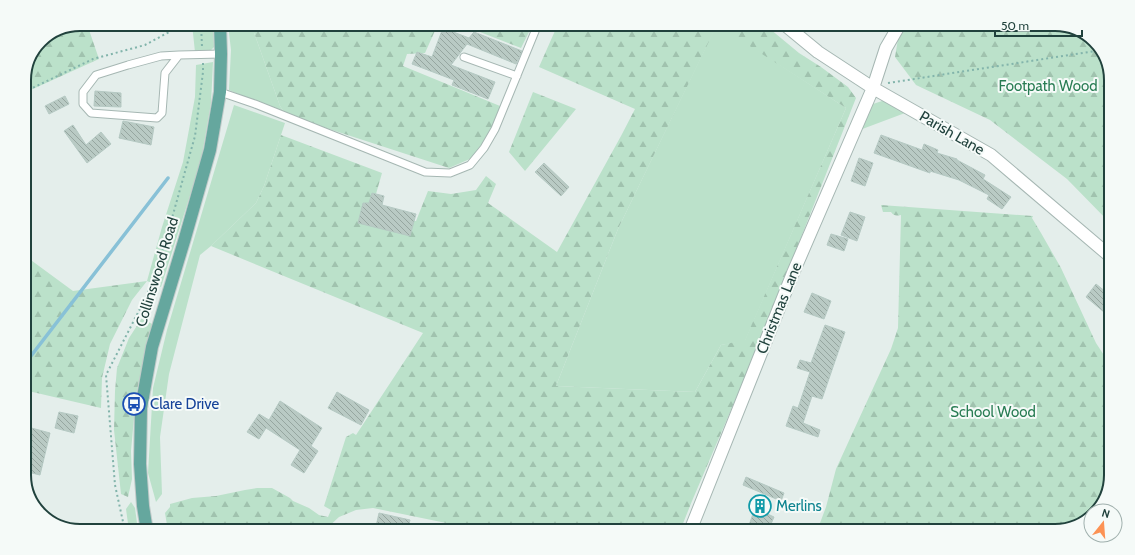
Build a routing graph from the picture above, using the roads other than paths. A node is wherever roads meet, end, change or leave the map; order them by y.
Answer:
1 (220, 31) edge
2 (535, 31) edge
3 (792, 31) edge
4 (896, 31) edge
5 (222, 54) junction
6 (178, 55) junction
7 (464, 58) dead end
8 (517, 76) junction
9 (878, 91) junction
10 (220, 92) junction
11 (1104, 251) edge
12 (146, 524) edge
13 (693, 524) edge

1 - 5 main road, Collinswood Road
2 - 8 lane
3 - 9 street, Parish Lane
4 - 9 street, Christmas Lane
5 - 6 lane
5 - 10 main road, Collinswood Road
6 - 6 lane
7 - 8 lane
8 - 10 lane
9 - 11 street, Parish Lane
9 - 13 street, Christmas Lane
10 - 12 main road, Collinswood Road

